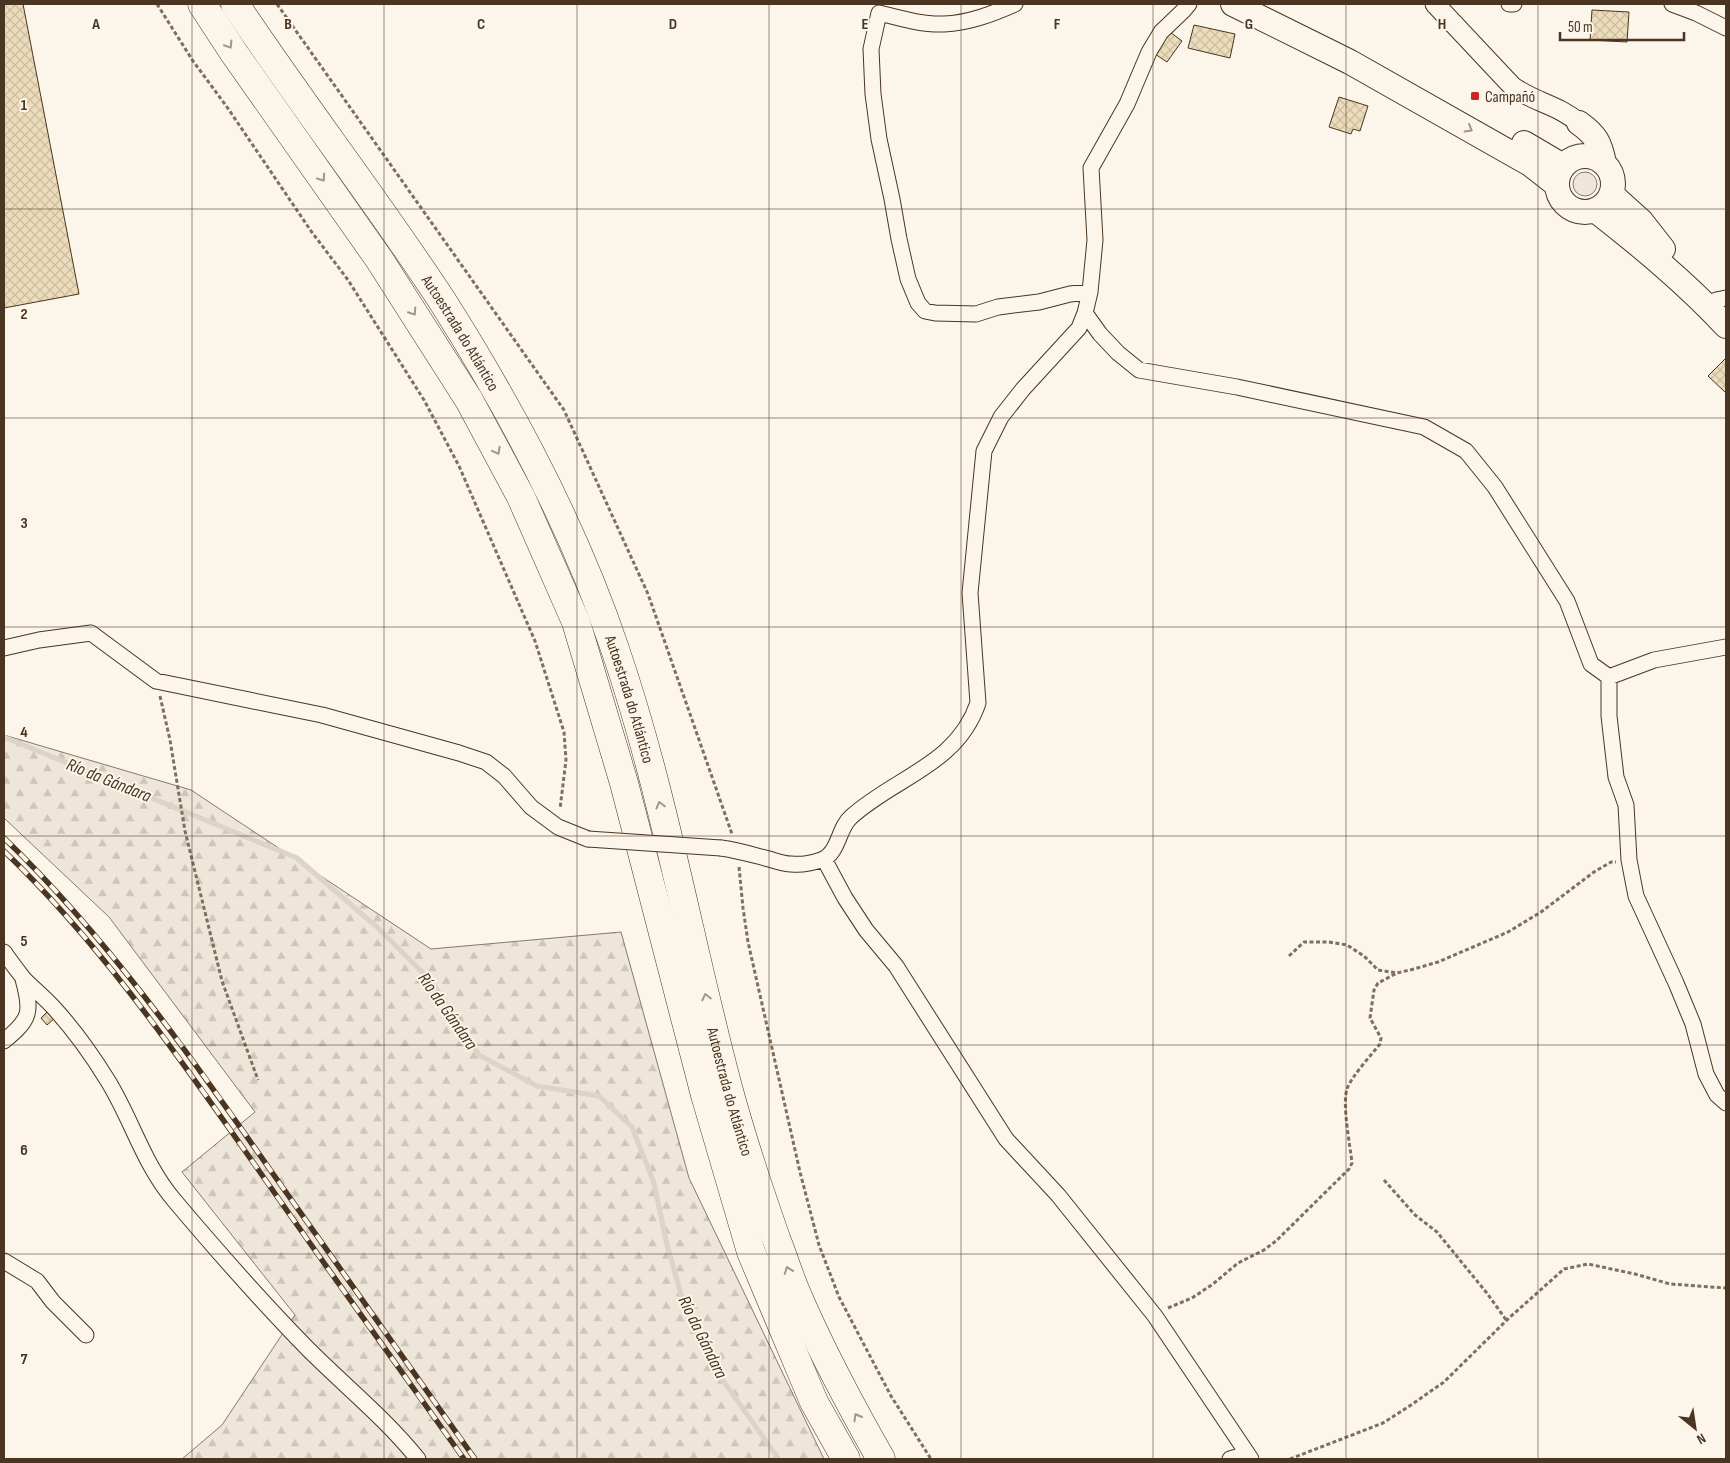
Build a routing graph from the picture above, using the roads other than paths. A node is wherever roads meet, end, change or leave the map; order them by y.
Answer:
1 (202, 4) edge
2 (235, 4) edge
3 (1015, 4) edge
4 (1233, 4) edge
5 (1266, 4) edge
6 (1435, 4) edge
7 (1508, 4) edge
8 (1514, 4) edge
9 (1672, 4) edge
10 (1187, 7) edge
11 (876, 8) edge
12 (1726, 28) edge
13 (1579, 123) junction
14 (1604, 163) junction
15 (1566, 169) junction
16 (1604, 202) junction
17 (1090, 292) junction
18 (1723, 303) edge
19 (1085, 313) junction
20 (1726, 326) edge
21 (1726, 647) edge
22 (4, 648) edge
23 (1610, 677) junction
24 (824, 859) junction
25 (4, 952) edge
26 (23, 977) junction
27 (4, 1041) edge
28 (1726, 1103) edge
29 (4, 1261) edge
30 (86, 1335) dead end
31 (1249, 1457) edge
32 (418, 1459) edge
33 (846, 1459) edge
34 (881, 1459) edge
35 (1230, 1459) edge

1 -> 33 highway, Autoestrada do Atlántico
34 -> 2 highway, Autoestrada do Atlántico
3 - 11 street
4 -> 15 main road
5 - 15 main road
6 - 13 street
7 - 8 street
9 - 12 street
10 - 17 street
11 - 17 street
13 - 14 main road
13 - 15 main road
14 - 15 main road
14 - 16 main road
15 - 16 main road
16 - 18 main road
16 - 20 main road
17 - 19 street
19 - 23 street
19 - 24 street
21 - 23 street
22 - 24 street, bridge
23 - 28 street
24 - 31 street
25 - 26 street
26 - 27 street
26 - 32 street
29 - 30 street
31 - 35 street

